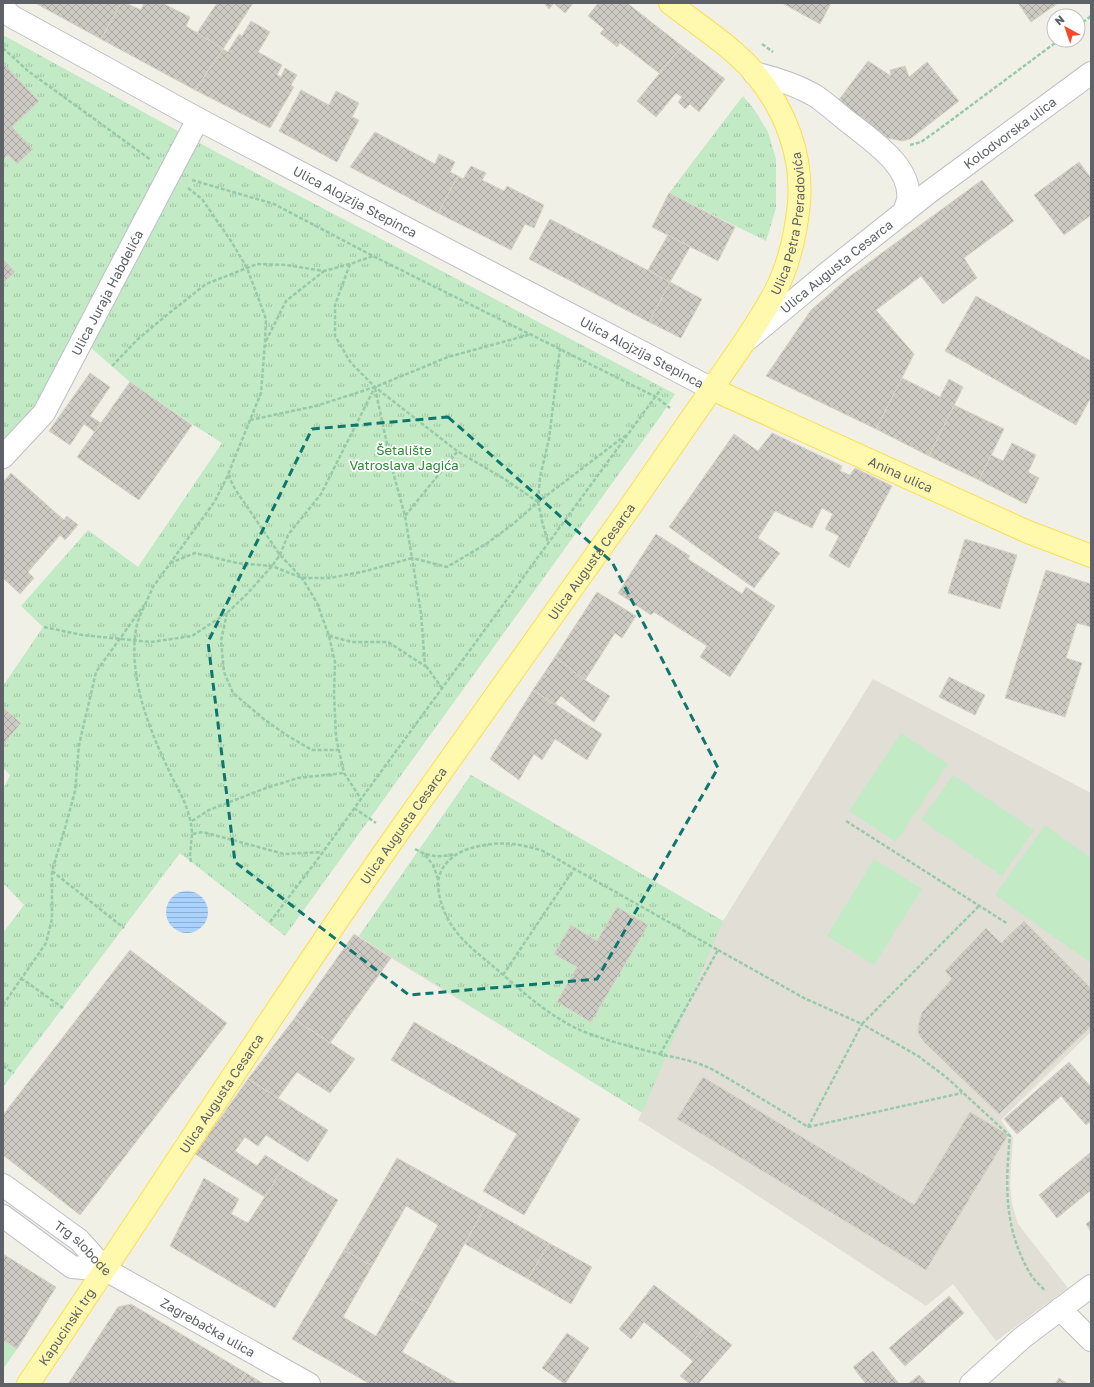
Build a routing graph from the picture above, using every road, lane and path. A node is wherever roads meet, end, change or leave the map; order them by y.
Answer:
1 (670, 3) edge
2 (3, 6) edge
3 (3, 48) edge
4 (1048, 48) edge
5 (754, 73) junction
6 (1091, 73) edge
7 (198, 119) junction
8 (938, 130) dead end
9 (170, 174) junction
10 (928, 193) joint
11 (904, 212) junction
12 (373, 256) junction
13 (350, 264) junction
14 (247, 268) junction
15 (324, 271) junction
16 (533, 334) junction
17 (265, 342) junction
18 (745, 342) junction
19 (560, 348) junction
20 (112, 366) dead end
21 (675, 370) junction
22 (375, 387) junction
23 (712, 389) junction
24 (656, 397) junction
25 (250, 420) junction
26 (690, 422) junction
27 (630, 432) junction
28 (457, 452) junction
29 (3, 457) edge
30 (228, 475) junction
31 (538, 502) junction
32 (405, 516) junction
33 (549, 542) junction
34 (280, 556) junction
35 (1091, 556) edge
36 (412, 558) junction
37 (170, 563) junction
38 (272, 566) junction
39 (302, 578) junction
40 (147, 600) junction
41 (227, 613) junction
42 (44, 627) dead end
43 (329, 636) junction
44 (120, 639) junction
45 (136, 641) junction
46 (426, 666) junction
47 (442, 688) junction
48 (339, 750) junction
49 (344, 773) junction
50 (361, 799) junction
51 (192, 821) junction
52 (846, 822) dead end
53 (192, 834) junction
54 (323, 852) junction
55 (425, 855) dead end
56 (191, 862) dead end
57 (574, 868) junction
58 (52, 871) junction
59 (438, 880) junction
60 (979, 906) junction
61 (270, 922) dead end
62 (1008, 924) dead end
63 (124, 928) dead end
64 (718, 950) junction
65 (503, 975) junction
66 (21, 978) junction
67 (3, 1005) edge
68 (63, 1008) dead end
69 (862, 1024) junction
70 (660, 1054) junction
71 (3, 1066) edge
72 (14, 1073) dead end
73 (963, 1093) junction
74 (808, 1127) junction
75 (3, 1185) edge
76 (3, 1216) edge
77 (106, 1270) junction
78 (1091, 1286) edge
79 (1060, 1308) junction
80 (1091, 1340) edge
81 (28, 1384) edge
82 (310, 1384) edge
83 (971, 1384) edge

1 - 5 main road, Ulica Petra Preradovića
2 - 7 street, Ulica Alojzija Stepinca
3 - 9 path
4 - 8 path
5 - 11 street
5 - 18 main road, Ulica Petra Preradovića
6 - 10 street, Kolodvorska ulica
7 - 9 street, Ulica Juraja Habdelića
7 - 21 street, Ulica Alojzija Stepinca
9 - 12 path
9 - 14 path
9 - 29 street, Ulica Juraja Habdelića
10 - 11 street, Ulica Augusta Cesarca
11 - 18 street, Ulica Augusta Cesarca
12 - 13 path
12 - 16 path
13 - 15 path
13 - 22 path
14 - 15 path
14 - 17 path
14 - 20 path
15 - 17 path
16 - 19 path
16 - 22 path
17 - 25 path
18 - 23 main road, Ulica Petra Preradovića
19 - 24 path
19 - 31 path
21 - 23 street, Ulica Alojzija Stepinca
21 - 24 path
22 - 25 path
22 - 28 path
22 - 32 path
22 - 34 path
23 - 26 main road, Ulica Augusta Cesarca
23 - 35 main road, Anina ulica
24 - 26 path
24 - 27 path
25 - 30 path
26 - 77 main road, Ulica Augusta Cesarca
27 - 31 path
27 - 33 path
28 - 31 path
28 - 32 path
30 - 34 path
30 - 37 path
31 - 33 path
31 - 36 path
32 - 36 path
33 - 47 path
34 - 38 path
34 - 39 path
36 - 39 path
36 - 46 path
37 - 38 path
37 - 40 path
38 - 39 path
38 - 41 path
39 - 43 path
40 - 44 path
40 - 45 path
41 - 45 path
41 - 48 path
42 - 44 path
43 - 46 path
43 - 48 path
44 - 45 path
44 - 58 path
45 - 51 path
46 - 47 path
47 - 50 path
48 - 49 path
49 - 50 path
49 - 51 path
50 - 54 path
51 - 53 path
52 - 60 path
53 - 54 path
53 - 56 path
54 - 61 path
55 - 59 path
57 - 59 path
57 - 64 path
57 - 65 path
58 - 63 path
58 - 66 path
59 - 65 path
60 - 62 path
60 - 69 path
64 - 69 path
64 - 70 path
65 - 70 path
66 - 67 path
66 - 68 path
69 - 73 path
69 - 74 path
70 - 74 path
71 - 72 path
73 - 74 path
73 - 79 path
75 - 77 street, Trg slobode
76 - 77 street, Trg slobode
77 - 81 main road, Kapucinski trg
77 - 82 street, Zagrebačka ulica
78 - 79 street
79 - 80 street
79 - 83 street

